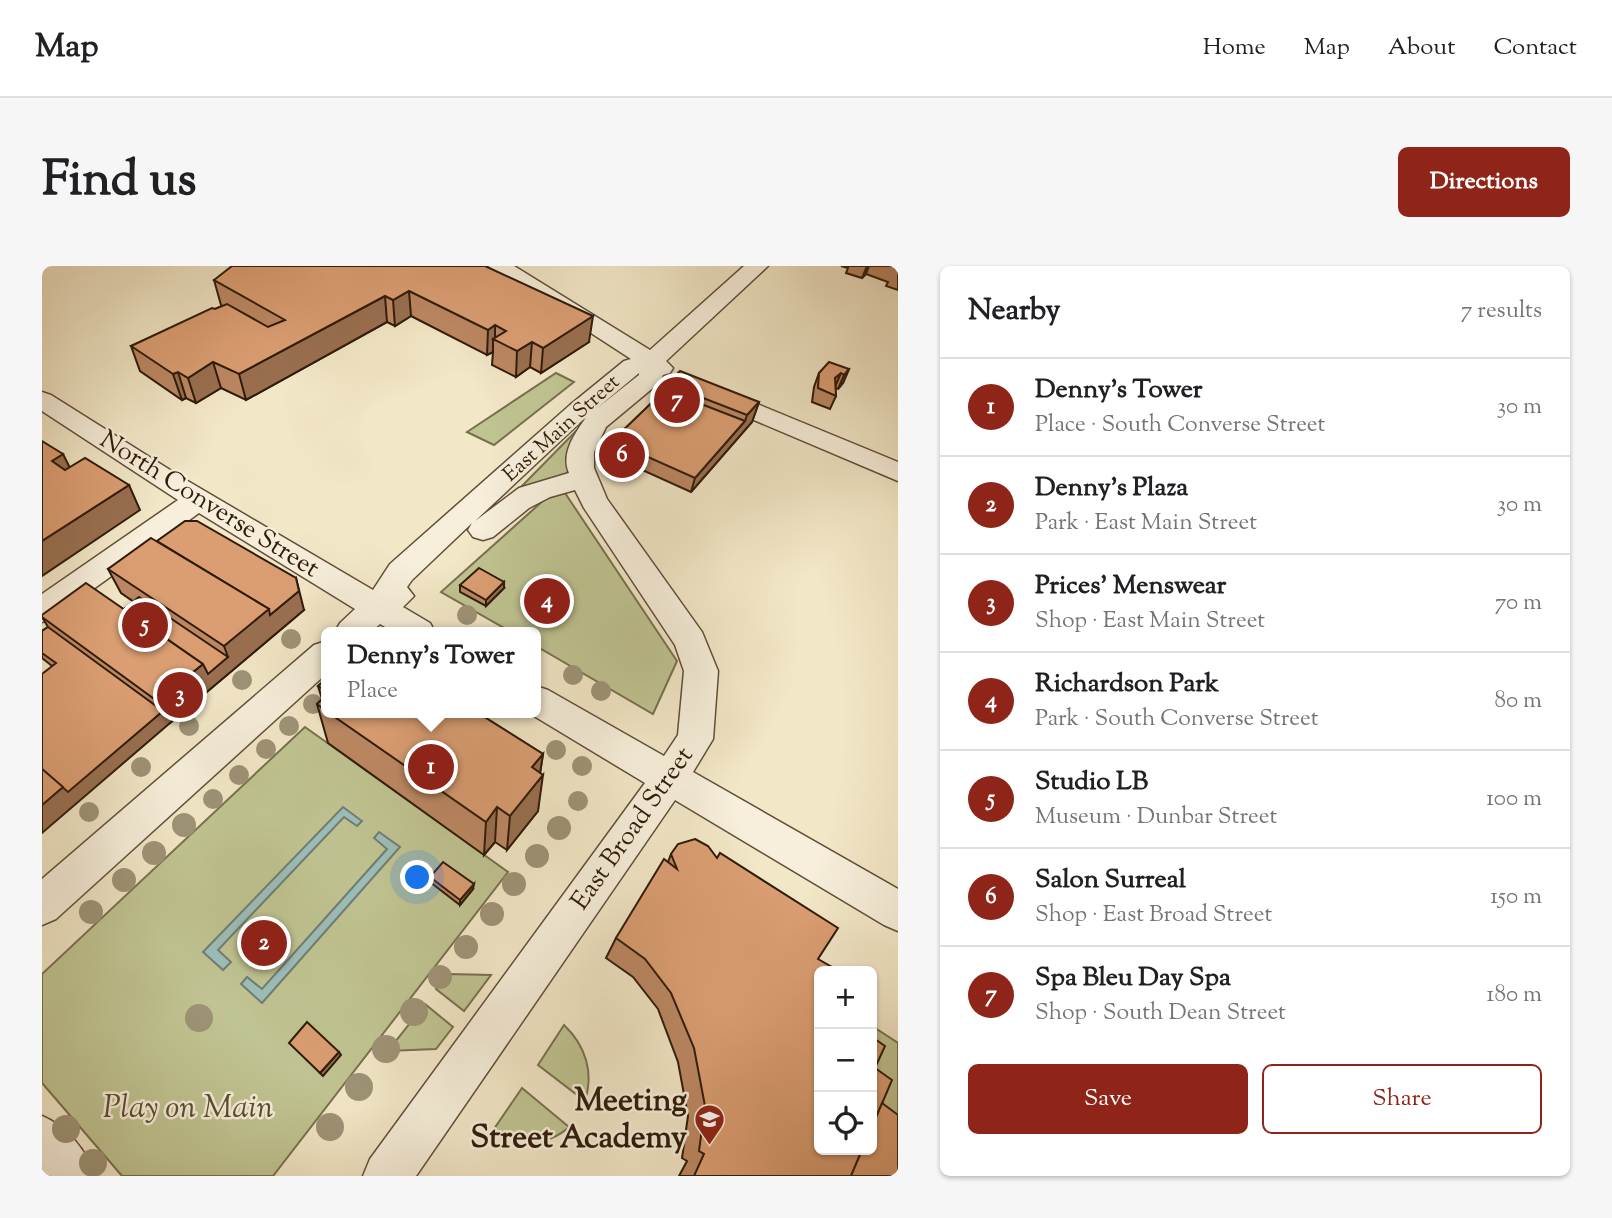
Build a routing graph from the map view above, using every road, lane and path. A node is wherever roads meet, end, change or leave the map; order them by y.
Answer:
1 (499, 266) edge
2 (757, 266) edge
3 (651, 362) junction
4 (44, 405) edge
5 (898, 472) edge
6 (584, 479) junction
7 (198, 500) junction
8 (378, 607) junction
9 (42, 610) edge
10 (356, 627) edge
11 (411, 627) edge
12 (321, 658) edge
13 (541, 704) edge
14 (669, 778) junction
15 (42, 905) edge
16 (898, 911) edge
17 (42, 1140) edge
18 (72, 1176) edge
19 (387, 1176) edge

1 - 3 street
2 - 3 street, East Main Street
3 - 5 street
3 - 6 street, East Broad Street
3 - 8 street, East Main Street
4 - 7 street, North Converse Street
6 - 8 street, East Main Street
6 - 14 street, East Broad Street
7 - 8 street, North Converse Street
7 - 9 street
8 - 10 street, East Main Street
8 - 11 street, North Converse Street
12 - 15 street
13 - 14 street
14 - 16 street
14 - 19 street, East Broad Street
17 - 18 street

